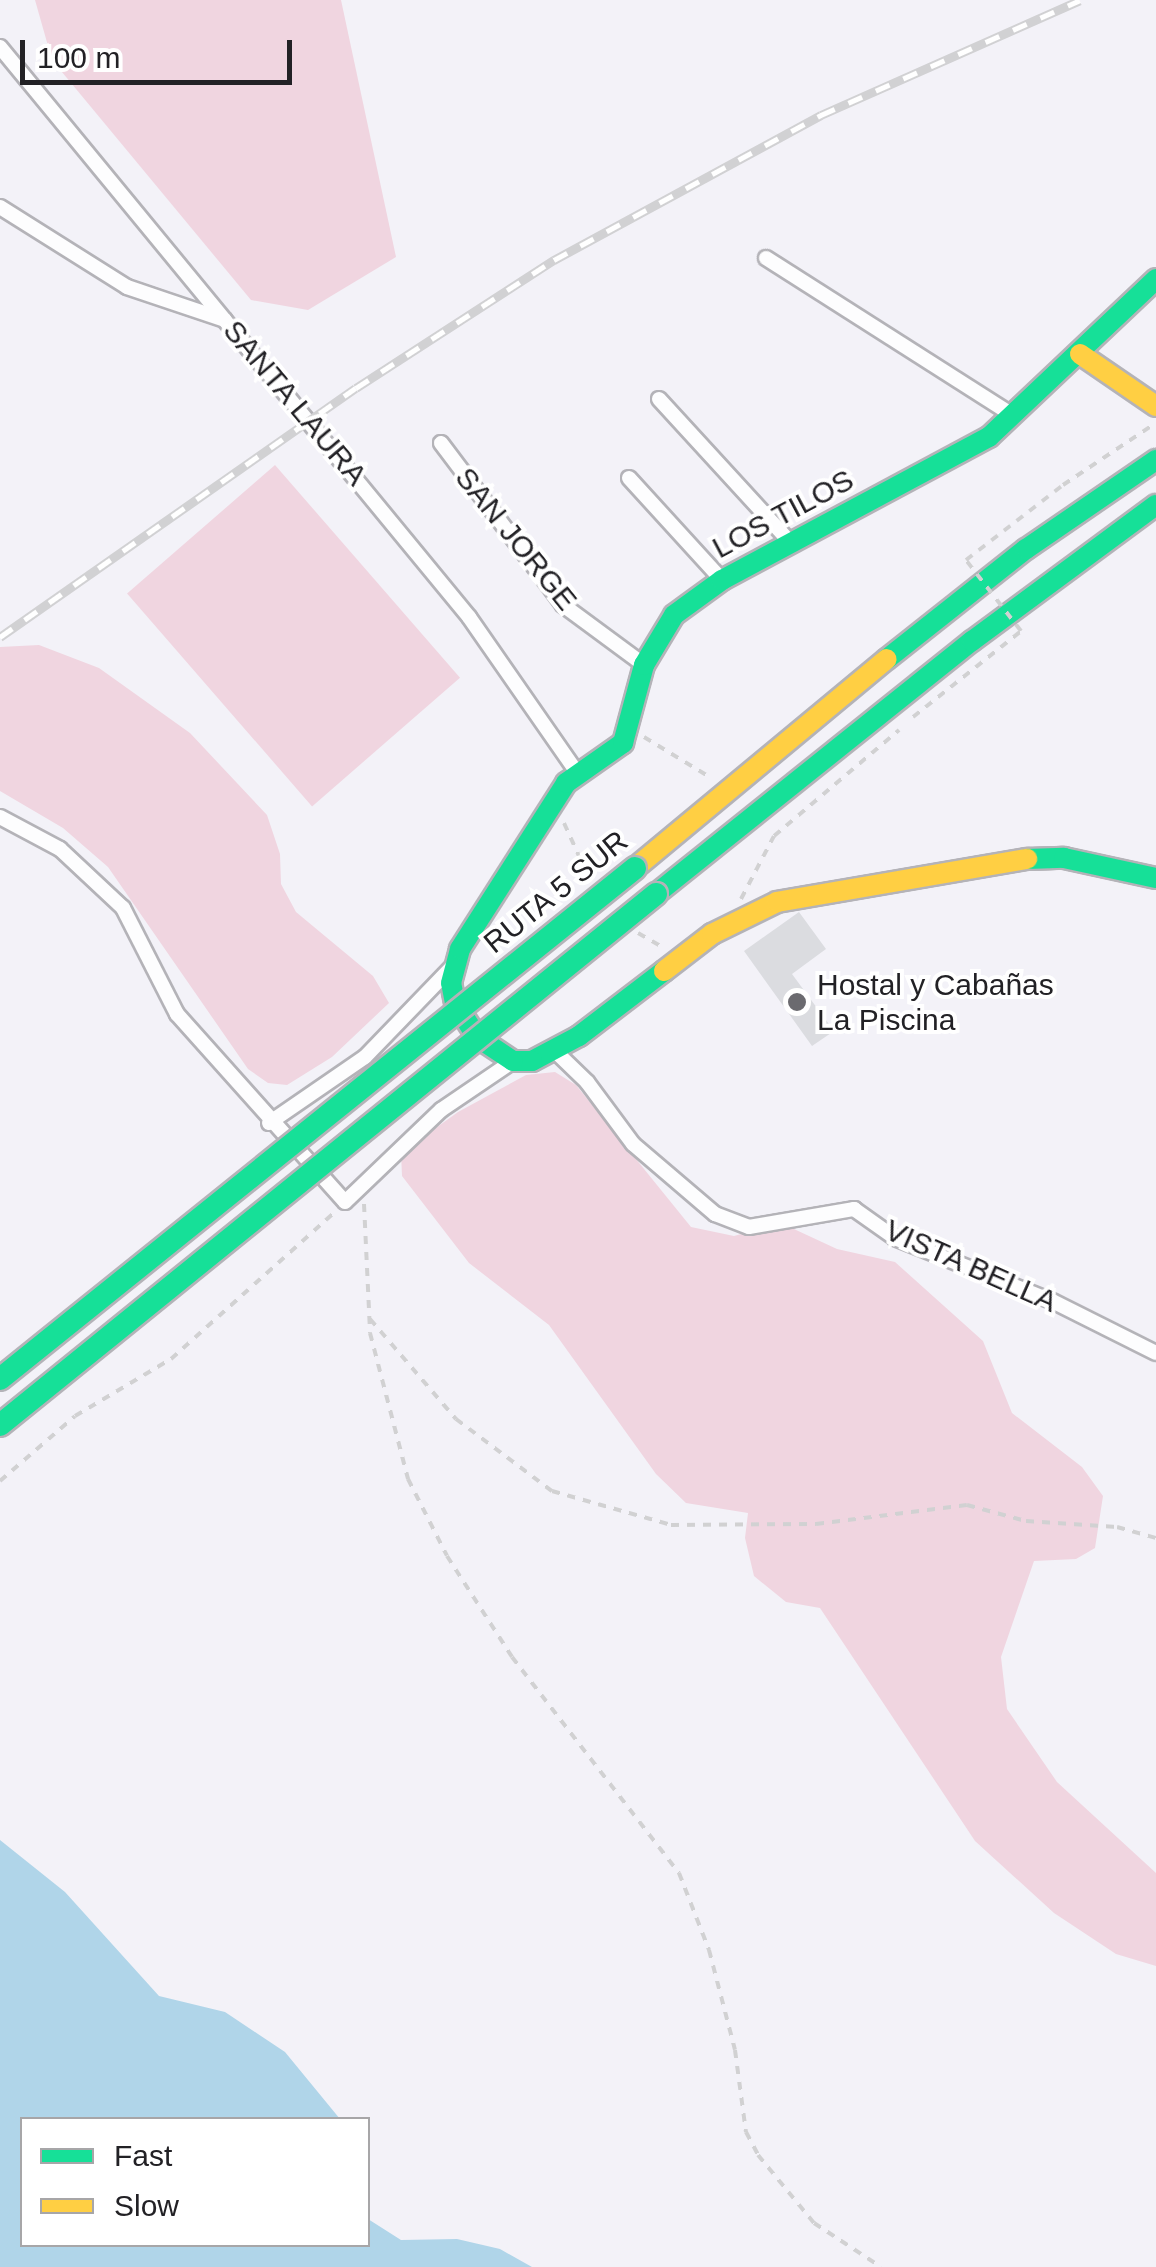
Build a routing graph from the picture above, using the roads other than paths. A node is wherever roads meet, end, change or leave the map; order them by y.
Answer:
1 (0, 46) edge
2 (0, 206) edge
3 (766, 258) dead end
4 (1156, 279) edge
5 (226, 320) junction
6 (1080, 354) junction
7 (659, 399) dead end
8 (1156, 406) edge
9 (1014, 416) junction
10 (441, 444) dead end
11 (1156, 460) edge
12 (629, 478) dead end
13 (1156, 505) edge
14 (790, 542) junction
15 (722, 580) junction
16 (644, 665) junction
17 (576, 771) junction
18 (0, 817) edge
19 (1156, 878) edge
20 (454, 966) junction
21 (555, 1051) junction
22 (513, 1061) junction
23 (269, 1123) junction
24 (1156, 1353) edge
25 (0, 1379) edge
26 (0, 1424) edge

1 - 5 street, SANTA LAURA
2 - 5 street
3 - 9 street
4 - 6 main road, LOS TILOS
5 - 17 street, SANTA LAURA
6 - 8 main road
6 - 9 main road, LOS TILOS
7 - 14 street
9 - 14 main road, LOS TILOS
10 - 16 street, SAN JORGE
11 - 25 main road, RUTA 5 SUR, bridge
12 - 15 street
13 - 26 main road, bridge
14 - 15 main road, LOS TILOS
15 - 16 main road, LOS TILOS
16 - 17 main road, LOS TILOS
17 - 20 main road
18 - 23 street
19 - 21 main road
20 - 22 main road
20 - 23 street
21 - 22 main road
21 - 24 street, VISTA BELLA
22 - 23 street

